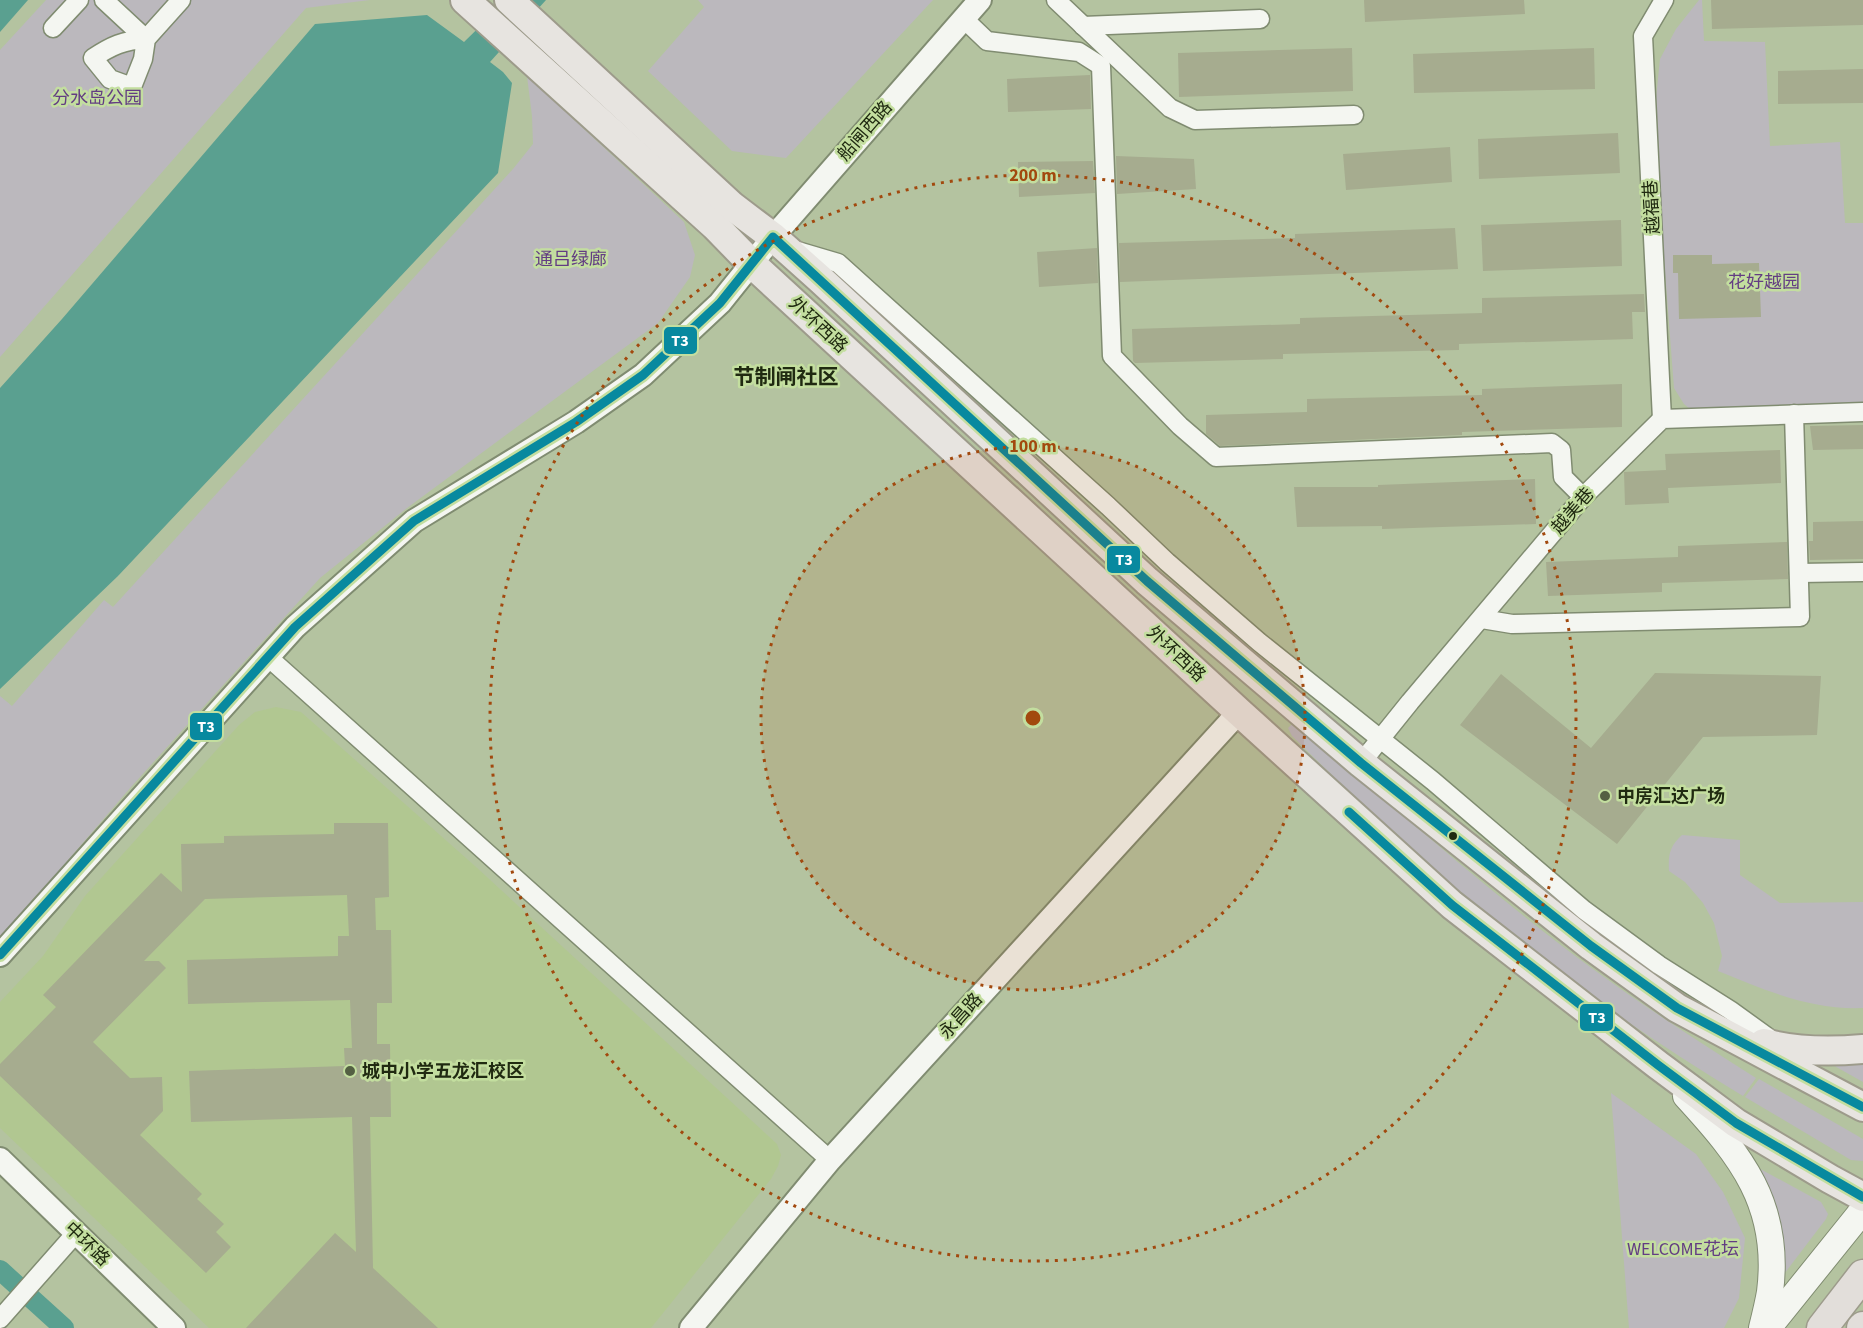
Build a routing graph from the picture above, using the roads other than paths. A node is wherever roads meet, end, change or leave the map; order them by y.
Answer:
1 (80, 0) edge
2 (104, 0) edge
3 (181, 0) edge
4 (509, 0) edge
5 (980, 0) edge
6 (1056, 0) edge
7 (1664, 0) edge
8 (468, 3) edge
9 (1260, 19) dead end
10 (963, 20) junction
11 (1083, 26) junction
12 (53, 28) dead end
13 (1354, 115) dead end
14 (778, 242) junction
15 (752, 264) junction
16 (1863, 412) edge
17 (1794, 414) junction
18 (1662, 419) junction
19 (1583, 497) junction
20 (1863, 572) edge
21 (1799, 573) junction
22 (1482, 619) junction
23 (268, 657) junction
24 (1239, 712) junction
25 (1381, 739) junction
26 (1361, 763) junction
27 (0, 955) edge
28 (1730, 1034) junction
29 (1782, 1048) junction
30 (1863, 1049) edge
31 (1658, 1065) junction
32 (1815, 1080) junction
33 (1863, 1107) edge
34 (0, 1159) edge
35 (830, 1160) junction
36 (1863, 1197) edge
37 (1863, 1210) edge
38 (76, 1233) junction
39 (1863, 1275) edge
40 (6, 1312) edge
41 (174, 1328) edge
42 (691, 1328) edge
43 (1762, 1328) edge
44 (1768, 1328) edge
45 (1822, 1328) edge

1 - 12 street
2 - 3 street
4 - 14 main road, 外环西路
5 - 10 street, 船闸西路
6 - 11 street
7 - 18 street, 越福巷
8 - 15 main road, 外环西路
9 - 11 street
10 - 14 street, 船闸西路
10 - 19 street
11 - 13 street
14 - 15 street, 船闸西路
14 - 25 street
14 - 26 main road, 外环西路
15 - 23 street, 船闸西路
15 - 24 main road, 外环西路
16 - 17 street
17 - 18 street
17 - 21 street
18 - 19 street, 越美巷
19 - 22 street, 越美巷
20 - 21 street
21 - 22 street
22 - 25 street, 越美巷
23 - 27 street, 船闸西路
23 - 35 street
24 - 31 main road, 外环西路
24 - 35 street, 永昌路
25 - 26 street, 越美巷
25 - 29 street
26 - 28 main road, 外环西路
28 - 29 main road
28 - 32 main road, 外环西路
29 - 30 main road
29 - 32 street
31 - 36 main road, 外环西路
31 - 43 main road
32 - 33 main road, 外环西路
34 - 38 street, 中环路
35 - 42 street, 永昌路
37 - 44 main road
38 - 40 street
38 - 41 street, 中环路
39 - 45 highway

